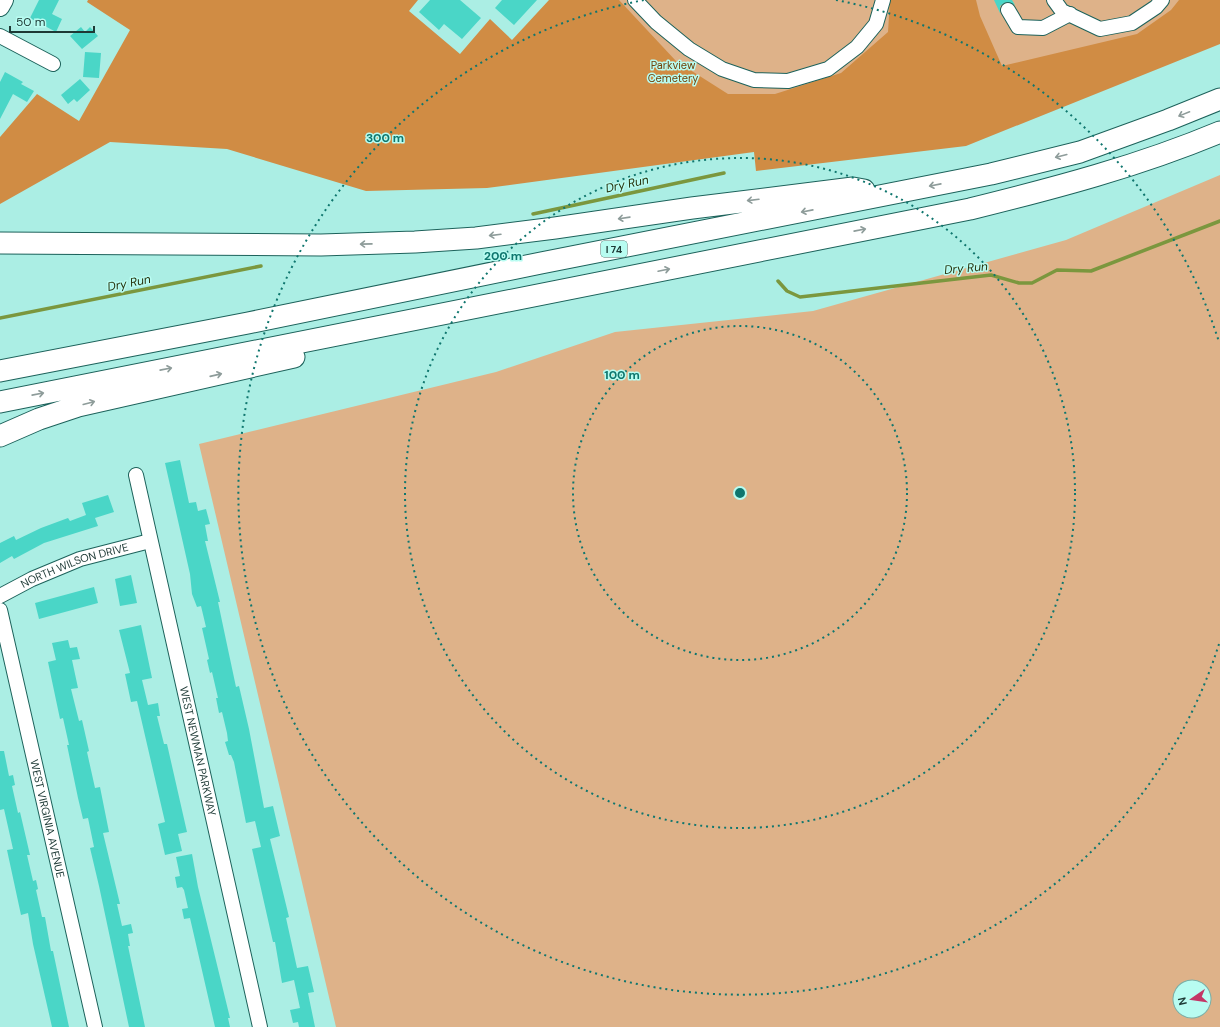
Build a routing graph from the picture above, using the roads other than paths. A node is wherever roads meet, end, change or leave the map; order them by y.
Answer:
1 (4, 0) edge
2 (636, 0) edge
3 (883, 0) edge
4 (1054, 0) edge
5 (1162, 0) edge
6 (0, 8) edge
7 (1008, 10) dead end
8 (1070, 14) junction
9 (0, 36) edge
10 (53, 64) dead end
11 (1220, 99) edge
12 (1220, 132) edge
13 (889, 194) junction
14 (0, 243) edge
15 (632, 276) junction
16 (0, 371) edge
17 (0, 402) edge
18 (0, 436) edge
19 (136, 475) dead end
20 (150, 541) junction
21 (0, 596) edge
22 (0, 610) edge
23 (95, 1027) edge
24 (260, 1027) edge

1 - 6 main road
2 - 3 street
4 - 8 street
5 - 8 street
7 - 8 street
9 - 10 street
11 -> 13 highway, I 74
15 -> 12 highway
13 -> 14 highway
13 -> 16 highway, I 74
17 -> 15 highway
18 -> 15 highway
19 - 20 street, WEST NEWMAN PARKWAY
20 - 21 street, NORTH WILSON DRIVE
20 - 24 street, WEST NEWMAN PARKWAY
22 - 23 street, WEST VIRGINIA AVENUE

